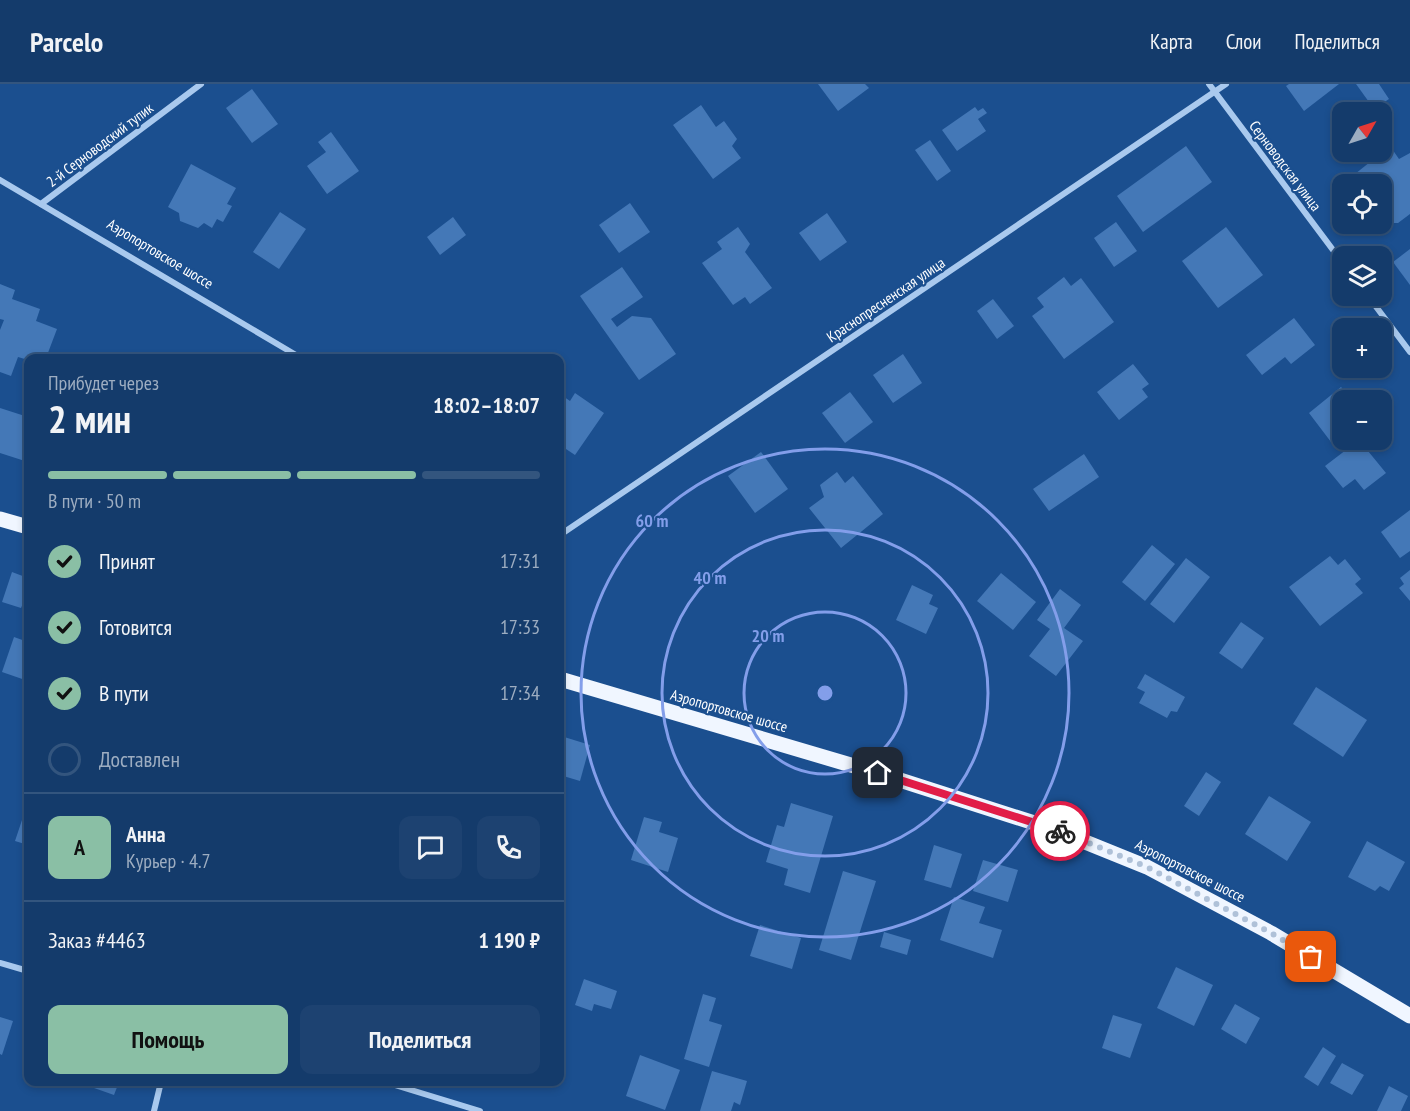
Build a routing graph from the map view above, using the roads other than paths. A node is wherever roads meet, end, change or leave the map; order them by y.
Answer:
1 (201, 84) edge
2 (1209, 84) edge
3 (1226, 84) edge
4 (1214, 92) junction
5 (0, 180) edge
6 (41, 204) junction
7 (1332, 249) edge
8 (1376, 306) edge
9 (1410, 352) edge
10 (294, 354) edge
11 (0, 519) edge
12 (24, 526) edge
13 (564, 532) edge
14 (564, 680) edge
15 (0, 963) edge
16 (24, 970) edge
17 (1410, 1016) edge
18 (160, 1086) edge
19 (398, 1086) edge
20 (154, 1111) edge
21 (480, 1111) edge

1 - 6 street, 2-й Серноводский тупик
2 - 4 street, Серноводская улица
3 - 4 street, Краснопресненская улица
4 - 7 street, Серноводская улица
4 - 13 street, Краснопресненская улица
5 - 6 street, Аэропортовское шоссе
6 - 10 street, Аэропортовское шоссе
8 - 9 street
11 - 12 main road
14 - 17 main road, Аэропортовское шоссе
15 - 16 street
18 - 20 street
19 - 21 street

